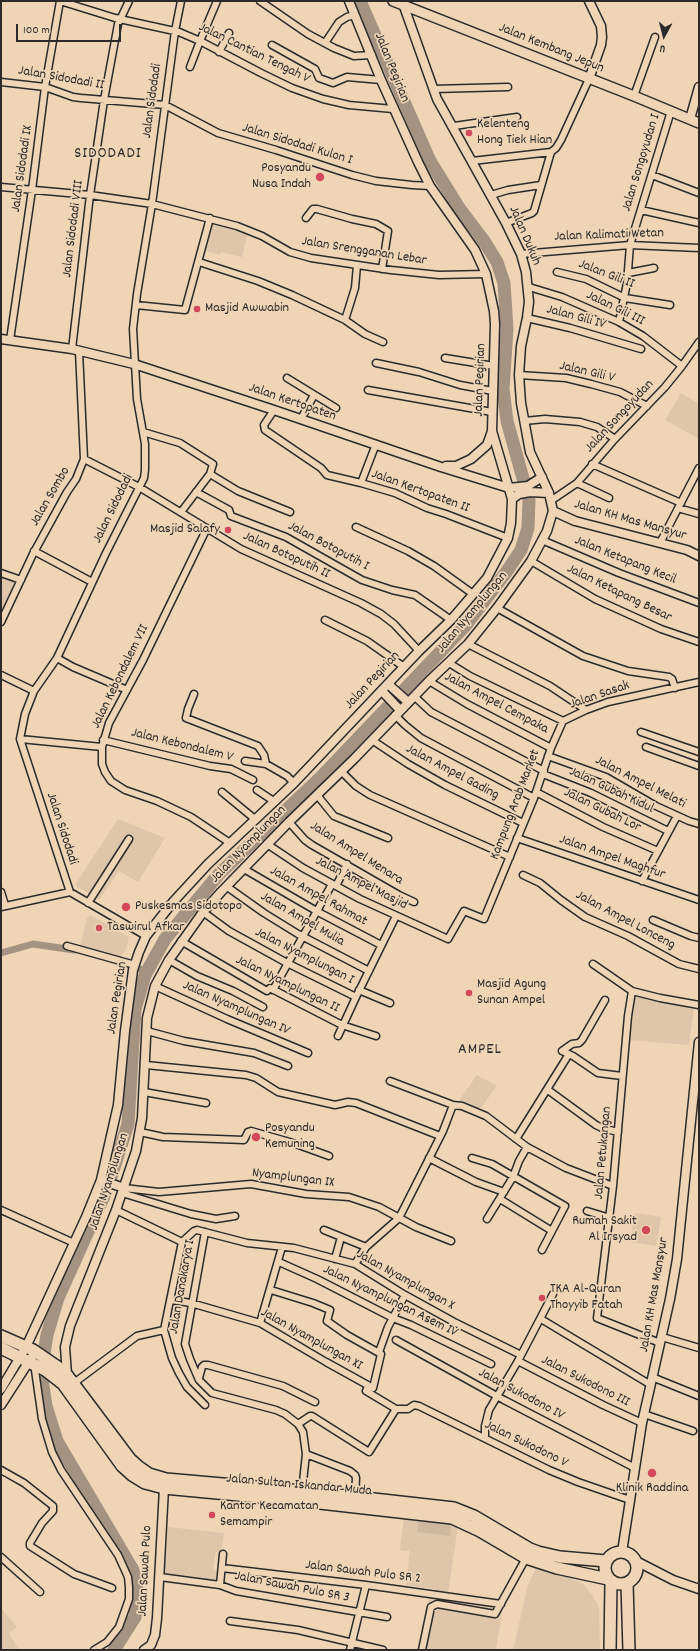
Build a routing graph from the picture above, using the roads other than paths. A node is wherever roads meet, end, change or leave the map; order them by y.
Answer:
1 (60, 1) edge
2 (129, 1) edge
3 (181, 1) edge
4 (217, 1) edge
5 (260, 1) edge
6 (349, 1) edge
7 (393, 1) edge
8 (588, 1) edge
9 (402, 3) edge
10 (355, 15) junction
11 (120, 19) junction
12 (175, 30) junction
13 (229, 33) dead end
14 (655, 37) dead end
15 (200, 41) junction
16 (325, 43) junction
17 (272, 45) dead end
18 (219, 52) junction
19 (372, 55) junction
20 (190, 67) dead end
21 (589, 79) junction
22 (381, 80) junction
23 (1, 82) edge
24 (45, 87) junction
25 (508, 87) dead end
26 (699, 87) edge
27 (433, 89) junction
28 (634, 96) junction
29 (104, 100) junction
30 (164, 105) junction
31 (393, 109) junction
32 (671, 111) junction
33 (517, 117) dead end
34 (690, 119) junction
35 (699, 123) edge
36 (454, 126) junction
37 (553, 150) junction
38 (472, 161) junction
39 (652, 175) junction
40 (542, 185) junction
41 (1, 186) edge
42 (430, 186) junction
43 (32, 190) junction
44 (699, 193) edge
45 (90, 195) junction
46 (491, 195) junction
47 (152, 204) junction
48 (641, 210) junction
49 (210, 218) junction
50 (306, 218) dead end
51 (699, 222) edge
52 (506, 223) junction
53 (630, 245) junction
54 (699, 248) edge
55 (521, 254) junction
56 (199, 262) junction
57 (357, 265) junction
58 (382, 268) junction
59 (654, 268) dead end
60 (556, 272) dead end
61 (628, 273) junction
62 (486, 274) junction
63 (529, 287) junction
64 (625, 298) junction
65 (136, 305) junction
66 (670, 305) dead end
67 (527, 318) junction
68 (345, 320) junction
69 (619, 322) junction
70 (1, 339) edge
71 (10, 340) junction
72 (383, 342) dead end
73 (699, 342) edge
74 (641, 349) dead end
75 (76, 350) junction
76 (445, 358) dead end
77 (376, 363) dead end
78 (134, 364) junction
79 (494, 366) junction
80 (682, 366) junction
81 (519, 375) junction
82 (287, 378) dead end
83 (368, 390) dead end
84 (493, 391) junction
85 (314, 395) junction
86 (647, 406) junction
87 (336, 408) dead end
88 (274, 410) junction
89 (492, 412) junction
90 (302, 419) junction
91 (524, 421) junction
92 (492, 431) junction
93 (143, 432) junction
94 (615, 439) junction
95 (376, 444) junction
96 (84, 459) junction
97 (592, 464) junction
98 (441, 467) junction
99 (699, 468) edge
100 (210, 474) junction
101 (542, 477) junction
102 (577, 483) junction
103 (361, 484) junction
104 (138, 487) junction
105 (509, 488) junction
106 (532, 488) junction
107 (196, 492) junction
108 (516, 494) junction
109 (550, 496) junction
110 (609, 498) dead end
111 (680, 506) junction
112 (553, 511) junction
113 (181, 512) junction
114 (290, 512) dead end
115 (699, 514) edge
116 (356, 527) dead end
117 (207, 528) junction
118 (508, 538) junction
119 (542, 540) junction
120 (660, 543) junction
121 (34, 551) junction
122 (699, 556) edge
123 (531, 561) junction
124 (1, 573) edge
125 (21, 580) junction
126 (92, 582) junction
127 (474, 594) junction
128 (699, 603) edge
129 (497, 608) junction
130 (325, 620) dead end
131 (451, 620) junction
132 (1, 622) edge
133 (699, 642) edge
134 (468, 644) junction
135 (419, 651) junction
136 (57, 658) junction
137 (449, 663) junction
138 (404, 667) junction
139 (1, 675) edge
140 (429, 681) junction
141 (699, 682) edge
142 (675, 688) junction
143 (386, 689) junction
144 (127, 690) junction
145 (34, 691) junction
146 (194, 694) dead end
147 (409, 700) junction
148 (586, 710) junction
149 (397, 711) junction
150 (563, 721) junction
151 (641, 732) dead end
152 (20, 739) junction
153 (103, 740) junction
154 (372, 740) junction
155 (646, 747) dead end
156 (102, 748) junction
157 (551, 748) junction
158 (699, 752) edge
159 (548, 756) junction
160 (246, 761) dead end
161 (266, 764) junction
162 (699, 766) edge
163 (341, 771) junction
164 (543, 773) junction
165 (253, 780) dead end
166 (294, 783) junction
167 (257, 790) dead end
168 (222, 792) dead end
169 (317, 795) junction
170 (535, 795) junction
171 (275, 802) junction
172 (677, 816) junction
173 (256, 820) junction
174 (289, 822) junction
175 (523, 823) junction
176 (699, 824) edge
177 (668, 831) junction
178 (388, 838) dead end
179 (517, 838) junction
180 (129, 839) dead end
181 (230, 843) junction
182 (267, 844) junction
183 (658, 851) junction
184 (510, 857) junction
185 (347, 864) junction
186 (244, 869) junction
187 (523, 875) dead end
188 (642, 881) junction
189 (334, 885) junction
190 (226, 886) junction
191 (1, 892) edge
192 (70, 892) junction
193 (699, 900) edge
194 (414, 902) dead end
195 (88, 903) junction
196 (3, 906) edge
197 (316, 911) junction
198 (203, 912) junction
199 (396, 916) junction
200 (653, 920) dead end
201 (146, 936) junction
202 (303, 937) junction
203 (699, 938) edge
204 (448, 940) joint
205 (181, 941) junction
206 (380, 945) junction
207 (68, 946) dead end
208 (169, 960) junction
209 (287, 963) junction
210 (593, 964) dead end
211 (134, 967) junction
212 (699, 969) edge
213 (369, 971) junction
214 (155, 986) junction
215 (273, 990) junction
216 (359, 990) junction
217 (632, 991) junction
218 (356, 997) junction
219 (606, 1000) dead end
220 (390, 1003) dead end
221 (699, 1005) edge
222 (263, 1007) dead end
223 (342, 1025) junction
224 (147, 1031) junction
225 (338, 1036) dead end
226 (376, 1036) dead end
227 (699, 1042) edge
228 (308, 1052) dead end
229 (570, 1054) junction
230 (146, 1065) junction
231 (288, 1066) dead end
232 (622, 1076) junction
233 (390, 1082) dead end
234 (548, 1090) junction
235 (144, 1092) junction
236 (206, 1103) dead end
237 (453, 1105) junction
238 (140, 1132) junction
239 (618, 1132) junction
240 (440, 1136) junction
241 (516, 1139) junction
242 (527, 1147) junction
243 (329, 1156) dead end
244 (429, 1158) junction
245 (472, 1158) dead end
246 (513, 1177) junction
247 (101, 1180) junction
248 (613, 1186) junction
249 (123, 1190) junction
250 (504, 1192) junction
251 (500, 1199) junction
252 (1, 1210) edge
253 (116, 1210) junction
254 (588, 1211) dead end
255 (235, 1216) dead end
256 (399, 1218) junction
257 (487, 1218) dead end
258 (610, 1218) junction
259 (324, 1230) dead end
260 (552, 1231) junction
261 (205, 1232) junction
262 (341, 1237) junction
263 (451, 1241) dead end
264 (182, 1242) junction
265 (74, 1243) junction
266 (282, 1246) junction
267 (366, 1247) junction
268 (542, 1250) dead end
269 (335, 1259) junction
270 (279, 1262) junction
271 (355, 1264) junction
272 (271, 1290) junction
273 (553, 1294) dead end
274 (405, 1295) junction
275 (171, 1300) junction
276 (191, 1303) junction
277 (394, 1318) junction
278 (541, 1319) junction
279 (260, 1323) junction
280 (164, 1330) junction
281 (1, 1336) edge
282 (396, 1340) dead end
283 (661, 1340) junction
284 (1, 1348) edge
285 (699, 1348) edge
286 (379, 1352) junction
287 (520, 1358) junction
288 (35, 1359) junction
289 (490, 1364) dead end
290 (199, 1378) junction
291 (70, 1379) junction
292 (652, 1381) junction
293 (368, 1386) junction
294 (1, 1389) edge
295 (497, 1396) junction
296 (699, 1396) edge
297 (315, 1402) dead end
298 (1, 1405) edge
299 (205, 1405) dead end
300 (396, 1409) junction
301 (644, 1414) junction
302 (642, 1423) junction
303 (298, 1424) junction
304 (693, 1431) dead end
305 (485, 1438) junction
306 (306, 1454) junction
307 (634, 1468) junction
308 (1, 1470) edge
309 (164, 1488) junction
310 (302, 1491) junction
311 (355, 1497) junction
312 (630, 1500) junction
313 (622, 1552) junction
314 (223, 1554) dead end
315 (1, 1557) edge
316 (526, 1558) junction
317 (606, 1560) junction
318 (636, 1561) junction
319 (222, 1568) junction
320 (160, 1577) junction
321 (610, 1580) junction
322 (627, 1584) junction
323 (220, 1585) junction
324 (366, 1585) junction
325 (112, 1588) dead end
326 (699, 1588) edge
327 (40, 1592) dead end
328 (501, 1604) junction
329 (360, 1614) junction
330 (387, 1617) dead end
331 (230, 1621) dead end
332 (610, 1634) junction
333 (628, 1634) junction
334 (352, 1643) junction
335 (94, 1650) edge
336 (147, 1650) edge
337 (350, 1650) edge
338 (383, 1650) edge
339 (422, 1650) edge
340 (610, 1650) edge
341 (629, 1650) edge

1 - 11 street, Jalan Cantian Tengah V
1 - 24 street, Jalan Sidodadi IX
2 - 11 street, Jalan Sidodadi VIII
3 - 12 street, Jalan Sidodadi
4 - 15 street
5 - 16 street
6 - 10 main road, Jalan Pegirian
7 - 9 main road, Jalan Kembang Jepun
8 - 21 main road
9 - 21 main road, Jalan Kembang Jepun
9 - 27 main road, Jalan Dukuh
10 - 16 street
10 - 19 main road, Jalan Pegirian
11 - 12 street, Jalan Cantian Tengah V
11 - 29 street, Jalan Sidodadi VIII
12 - 15 street, Jalan Cantian Tengah V
12 - 30 street, Jalan Sidodadi
13 - 18 street
14 - 28 street
15 - 18 street, Jalan Cantian Tengah V
15 - 20 street
16 - 19 street
17 - 22 street
18 - 31 street, Jalan Cantian Tengah V
19 - 22 main road, Jalan Pegirian
21 - 28 main road, Jalan Kembang Jepun
21 - 37 street
22 - 31 main road, Jalan Pegirian
23 - 24 street, Jalan Sidodadi II
24 - 29 street, Jalan Sidodadi II
24 - 43 street, Jalan Sidodadi IX
25 - 27 street
26 - 34 main road
27 - 36 main road, Jalan Dukuh
28 - 32 main road, Jalan Kembang Jepun
29 - 30 street, Jalan Sidodadi II
29 - 45 street, Jalan Sidodadi VIII
30 - 42 street, Jalan Sidodadi Kulon I
30 - 47 street, Jalan Sidodadi
31 - 42 main road, Jalan Pegirian
32 - 34 main road, Jalan Kembang Jepun
32 - 39 street, Jalan Songoyudan I
33 - 36 street
34 - 35 main road, Jalan Kembang Jepun
36 - 38 main road, Jalan Dukuh
37 - 38 street
37 - 40 street
38 - 46 main road, Jalan Dukuh
39 - 44 street
39 - 48 street, Jalan Songoyudan I
40 - 46 street
40 - 52 street
41 - 43 street, Jalan Srengganan Lebar
42 - 62 main road, Jalan Pegirian
43 - 45 street, Jalan Srengganan Lebar
43 - 71 street, Jalan Sidodadi IX
45 - 47 street, Jalan Srengganan Lebar
45 - 75 street, Jalan Sidodadi VIII
46 - 52 main road, Jalan Dukuh
47 - 49 street, Jalan Srengganan Lebar
47 - 65 street, Jalan Sidodadi
48 - 51 street
48 - 53 street, Jalan Songoyudan I
49 - 56 street
49 - 57 street, Jalan Srengganan Lebar
50 - 58 street
52 - 55 main road, Jalan Dukuh
53 - 54 street, Jalan Kalimati Wetan
53 - 55 street, Jalan Kalimati Wetan
53 - 61 street, Jalan Songoyudan I
55 - 63 main road, Jalan Dukuh
56 - 65 street
56 - 68 street
57 - 58 street, Jalan Srengganan Lebar
57 - 68 street
58 - 62 street, Jalan Srengganan Lebar
59 - 61 street
60 - 64 street, Jalan Gili II
61 - 64 street, Jalan Songoyudan I
62 - 79 main road, Jalan Pegirian
63 - 67 main road, Jalan Dukuh
63 - 69 street, Jalan Gili III
64 - 66 street, Jalan Gili II
64 - 69 street, Jalan Songoyudan I
65 - 78 street, Jalan Sidodadi
67 - 74 street, Jalan Gili IV
67 - 81 main road, Jalan Dukuh
68 - 72 street
69 - 80 street, Jalan Gili III
70 - 71 main road
71 - 75 main road
73 - 80 street, Jalan Songoyudan
75 - 78 main road
75 - 96 street, Jalan Sombo
76 - 79 street
77 - 84 street
78 - 88 main road, Jalan Kertopaten
78 - 93 street, Jalan Sidodadi
79 - 84 main road, Jalan Pegirian
80 - 86 street, Jalan Songoyudan
81 - 86 street, Jalan Gili V
81 - 91 main road, Jalan Dukuh
82 - 85 street
83 - 89 street
84 - 89 main road, Jalan Pegirian
85 - 87 street
85 - 90 street
86 - 94 street, Jalan Songoyudan
88 - 90 main road, Jalan Kertopaten
88 - 103 street
89 - 92 main road, Jalan Pegirian
90 - 95 main road, Jalan Kertopaten
91 - 94 street
91 - 101 main road, Jalan Dukuh
92 - 98 main road, Jalan Kertopaten
92 - 105 main road, Jalan Pegirian
93 - 100 street
93 - 104 street, Jalan Sidodadi
94 - 97 street, Jalan Songoyudan
95 - 98 main road, Jalan Kertopaten
95 - 103 street, Jalan Kertopaten II
96 - 104 street, Jalan Botoputih II
96 - 121 street, Jalan Sombo
97 - 102 street, Jalan Songoyudan
97 - 111 street
98 - 105 main road, Jalan Kertopaten
99 - 111 street
100 - 107 street
100 - 114 street
101 - 106 main road
101 - 109 main road, Jalan Dukuh
102 - 109 street, Jalan Songoyudan
102 - 110 street
103 - 118 street, Jalan Kertopaten II
104 - 113 street, Jalan Botoputih II
104 - 126 street, Jalan Sidodadi
105 - 108 main road, Jalan Pegirian
106 - 108 main road
106 - 109 main road
107 - 113 street
107 - 131 street, Jalan Botoputih I
108 - 118 main road, Jalan Pegirian
109 - 112 main road, Jalan Nyamplungan
111 - 115 street
111 - 120 street
112 - 119 main road, Jalan Nyamplungan
112 - 120 main road, Jalan KH Mas Mansyur
113 - 117 street, Jalan Botoputih II
116 - 127 street
117 - 135 street, Jalan Botoputih II
117 - 144 street, Jalan Kebondalem VII
118 - 127 main road, Jalan Pegirian
119 - 123 main road, Jalan Nyamplungan
119 - 128 street, Jalan Ketapang Kecil
120 - 122 main road, Jalan KH Mas Mansyur
121 - 125 street, Jalan Sombo
121 - 126 street
123 - 129 main road, Jalan Nyamplungan
123 - 133 street, Jalan Ketapang Besar
124 - 125 street
125 - 132 street, Jalan Sombo
126 - 136 street, Jalan Sidodadi
127 - 131 main road, Jalan Pegirian
129 - 134 main road, Jalan Nyamplungan
129 - 142 street
130 - 138 street
131 - 135 main road, Jalan Pegirian
134 - 137 main road, Jalan Nyamplungan
134 - 148 street
135 - 138 main road, Jalan Pegirian
136 - 144 street
136 - 145 street, Jalan Sidodadi
137 - 140 main road, Jalan Nyamplungan
137 - 150 street, Jalan Sasak
138 - 143 main road, Jalan Pegirian
139 - 145 street
140 - 147 main road, Jalan Nyamplungan
140 - 157 street, Jalan Ampel Cempaka
141 - 142 street, Jalan Sasak
142 - 148 street, Jalan Sasak
143 - 147 main road
143 - 149 main road
143 - 166 main road, Jalan Pegirian
144 - 153 street, Jalan Kebondalem VII
145 - 152 street, Jalan Sidodadi
146 - 161 street
147 - 149 main road, Jalan Nyamplungan
147 - 164 street, Jalan Gubah Kidul
148 - 150 street, Jalan Sasak
149 - 154 main road, Jalan Nyamplungan
149 - 170 street, Jalan Gubah Lor
150 - 157 street, Kampung Arab Market
151 - 158 street
152 - 156 street
152 - 192 street, Jalan Sidodadi
153 - 156 street, Jalan Kebondalem VII
153 - 165 street, Jalan Kebondalem V
154 - 163 main road, Jalan Nyamplungan
154 - 175 street, Jalan Ampel Gading
155 - 162 street
156 - 181 street, Jalan Kebondalem VII
157 - 159 street, Kampung Arab Market
159 - 164 street, Kampung Arab Market
159 - 172 street, Jalan Ampel Melati
160 - 161 street
161 - 166 street
163 - 169 main road, Jalan Nyamplungan
163 - 184 street
164 - 170 street, Kampung Arab Market
164 - 177 street, Jalan Gubah Kidul
166 - 171 main road, Jalan Pegirian
167 - 171 street
168 - 173 street
169 - 174 main road, Jalan Nyamplungan
169 - 178 street
170 - 175 street, Kampung Arab Market
170 - 183 street, Jalan Gubah Lor
171 - 173 main road, Jalan Pegirian
172 - 176 street, Jalan Ampel Melati
172 - 177 street
173 - 181 main road, Jalan Pegirian
174 - 182 main road, Jalan Nyamplungan
174 - 185 street, Jalan Ampel Menara
175 - 179 street, Kampung Arab Market
177 - 183 street
179 - 184 street, Kampung Arab Market
179 - 188 street, Jalan Ampel Maghfur
180 - 195 street
181 - 201 main road, Jalan Pegirian
182 - 186 main road, Jalan Nyamplungan
182 - 189 street, Jalan Ampel Masjid
183 - 188 street
184 - 204 street, Kampung Arab Market
185 - 189 street
185 - 194 street, Jalan Ampel Menara
186 - 190 main road, Jalan Nyamplungan
186 - 197 street, Jalan Ampel Rahmat
187 - 212 street, Jalan Ampel Lonceng
188 - 193 street, Jalan Ampel Maghfur
189 - 197 street
189 - 199 street, Jalan Ampel Masjid
190 - 198 main road, Jalan Nyamplungan
190 - 202 street, Jalan Ampel Mulia
191 - 196 street
192 - 195 street
192 - 196 street
195 - 201 street
197 - 202 street
197 - 206 street, Jalan Ampel Rahmat
198 - 205 main road, Jalan Nyamplungan
198 - 209 street, Jalan Nyamplungan I
199 - 204 street, Jalan Ampel Masjid
199 - 206 street
200 - 203 street
201 - 211 main road, Jalan Pegirian
202 - 209 street
202 - 213 street, Jalan Ampel Mulia
205 - 208 main road, Jalan Nyamplungan
205 - 215 street, Jalan Nyamplungan II
206 - 213 street
207 - 211 street
208 - 214 main road, Jalan Nyamplungan
208 - 222 street
209 - 215 street
209 - 218 street, Jalan Nyamplungan I
210 - 217 street
211 - 247 main road, Jalan Pegirian
213 - 216 street
214 - 224 main road, Jalan Nyamplungan
214 - 228 street, Jalan Nyamplungan IV
215 - 223 street, Jalan Nyamplungan II
216 - 218 street
216 - 220 street
217 - 221 street
217 - 232 street, Jalan Petukangan
218 - 223 street
219 - 229 street
223 - 225 street
223 - 226 street, Jalan Nyamplungan II
224 - 230 main road, Jalan Nyamplungan
224 - 231 street
227 - 283 main road, Jalan KH Mas Mansyur
229 - 232 street
229 - 234 street
230 - 235 main road, Jalan Nyamplungan
230 - 240 street
232 - 239 street, Jalan Petukangan
233 - 237 street
234 - 239 street
234 - 241 street
235 - 236 street
235 - 238 main road, Jalan Nyamplungan
237 - 240 street
237 - 241 street
238 - 243 street
238 - 249 main road, Jalan Nyamplungan
239 - 248 street, Jalan Petukangan
240 - 244 street
241 - 242 street
242 - 246 street
242 - 248 street
244 - 250 street
244 - 256 street
245 - 246 street
246 - 250 street
246 - 260 street
247 - 249 main road
247 - 265 main road, Jalan Pegirian
248 - 258 street, Jalan Petukangan
249 - 253 main road, Jalan Nyamplungan
249 - 255 street
249 - 256 street, Nyamplungan IX
250 - 251 street
251 - 257 street
251 - 260 street
252 - 265 street
253 - 264 street
253 - 291 main road, Jalan Nyamplungan
254 - 258 street
256 - 263 street, Nyamplungan IX
256 - 267 street
258 - 283 street, Jalan Petukangan
259 - 262 street
260 - 268 street
261 - 264 street
261 - 266 street, Jalan Nyamplungan X
261 - 276 street, Jalan Danakarya I
262 - 267 street
262 - 269 street
264 - 275 street
265 - 288 main road, Jalan Pegirian
266 - 269 street, Jalan Nyamplungan X
266 - 270 street
267 - 271 street
269 - 271 street, Jalan Nyamplungan X
270 - 272 street
270 - 277 street, Jalan Nyamplungan Asem IV
271 - 274 street, Jalan Nyamplungan X
272 - 279 street
272 - 286 street
273 - 278 street
274 - 277 street
274 - 287 street, Jalan Nyamplungan X
275 - 276 street, Jalan Nyamplungan XI
275 - 280 street
276 - 279 street, Jalan Nyamplungan XI
276 - 290 street, Jalan Danakarya I
277 - 286 street
277 - 289 street, Jalan Nyamplungan Asem IV
278 - 287 street
278 - 292 street
279 - 293 street, Jalan Nyamplungan XI
280 - 291 street
280 - 299 street
281 - 288 highway
282 - 295 street, Jalan Sukodono IV
283 - 285 street
283 - 292 main road, Jalan KH Mas Mansyur
284 - 288 highway
286 - 293 street
287 - 295 street
287 - 302 street, Jalan Sukodono III
288 - 291 highway, Jalan Sultan Iskandar Muda
288 - 294 main road
288 - 298 main road
288 - 309 highway, Jalan Sultan Iskandar Muda
288 - 335 street
290 - 297 street
290 - 303 street, Jalan Danakarya I
291 - 310 highway, Jalan Sultan Iskandar Muda
292 - 296 street
292 - 301 main road, Jalan KH Mas Mansyur
293 - 300 street, Jalan Nyamplungan XI
295 - 305 street
295 - 307 street, Jalan Sukodono IV
300 - 303 street
300 - 305 street, Jalan Sukodono V
301 - 302 main road, Jalan KH Mas Mansyur
301 - 304 street
302 - 307 main road, Jalan KH Mas Mansyur
303 - 306 street
305 - 312 street, Jalan Sukodono V
306 - 310 street
306 - 311 street
307 - 312 main road, Jalan KH Mas Mansyur
308 - 325 street
309 - 316 highway, Jalan Sultan Iskandar Muda
309 - 320 main road, Jalan Sawah Pulo
310 - 311 highway, Jalan Sultan Iskandar Muda
311 - 317 highway, Jalan Sultan Iskandar Muda
312 - 313 main road, Jalan KH Mas Mansyur
313 - 317 highway
313 - 318 highway
314 - 319 street
315 - 327 street
316 - 321 highway, Jalan Sultan Iskandar Muda
316 - 328 street
317 - 321 highway
318 - 322 highway
318 - 326 main road
319 - 323 street
319 - 324 street, Jalan Sawah Pulo SR 2
320 - 323 street, Jalan Sawah Pulo SR 3
320 - 336 main road, Jalan Sawah Pulo
321 - 322 highway
321 - 332 highway
322 - 333 highway
323 - 329 street, Jalan Sawah Pulo SR 3
324 - 328 street, Jalan Sawah Pulo SR 2
324 - 329 street
328 - 339 street
329 - 330 street, Jalan Sawah Pulo SR 3
329 - 334 street
331 - 334 street
332 - 333 highway
332 - 340 highway
333 - 341 highway
334 - 337 street
334 - 338 street

